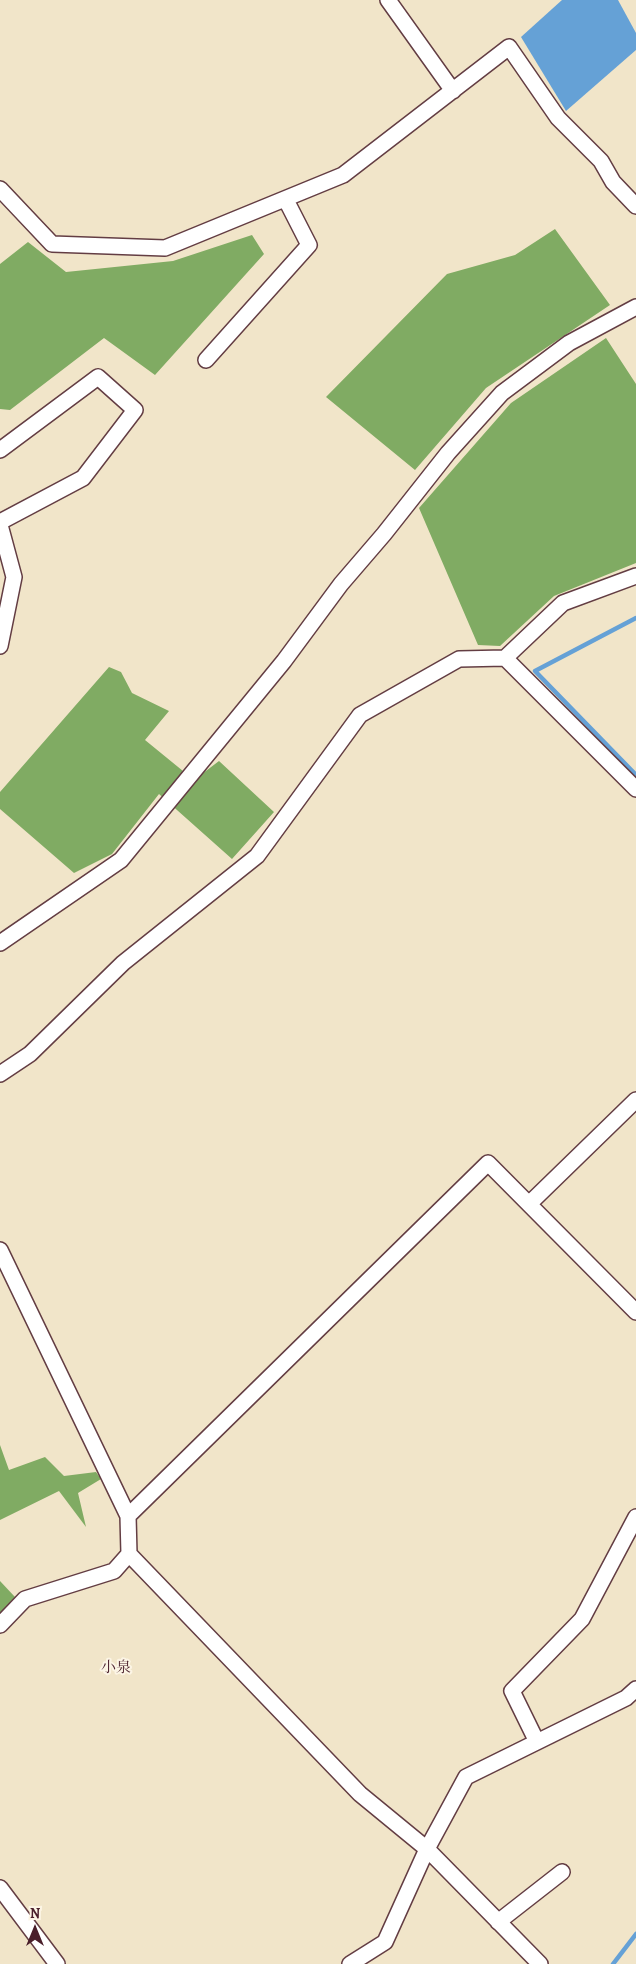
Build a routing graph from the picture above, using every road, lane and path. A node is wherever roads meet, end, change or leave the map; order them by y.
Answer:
1 (388, 0) edge
2 (453, 91) junction
3 (0, 189) edge
4 (286, 200) junction
5 (636, 206) edge
6 (636, 307) edge
7 (206, 360) dead end
8 (0, 450) edge
9 (0, 524) edge
10 (636, 576) edge
11 (0, 646) edge
12 (506, 658) junction
13 (636, 789) edge
14 (0, 943) edge
15 (0, 1074) edge
16 (636, 1100) edge
17 (529, 1204) junction
18 (0, 1250) edge
19 (636, 1312) edge
20 (128, 1516) junction
21 (636, 1517) edge
22 (129, 1554) junction
23 (0, 1625) edge
24 (636, 1689) edge
25 (537, 1742) junction
26 (427, 1849) junction
27 (562, 1872) dead end
28 (0, 1888) edge
29 (498, 1922) junction
30 (57, 1964) edge
31 (350, 1964) edge
32 (540, 1964) edge

1 - 2 street
2 - 4 street
2 - 5 street
3 - 4 street
4 - 7 street
6 - 14 street
8 - 9 street
9 - 11 street
10 - 12 street
12 - 13 street
12 - 15 street
16 - 17 street
17 - 19 street
17 - 20 street
18 - 20 street
20 - 22 street
21 - 25 street
22 - 23 street
22 - 26 street
24 - 25 street
25 - 26 street
26 - 29 street
26 - 31 street
27 - 29 street
28 - 30 street
29 - 32 street

